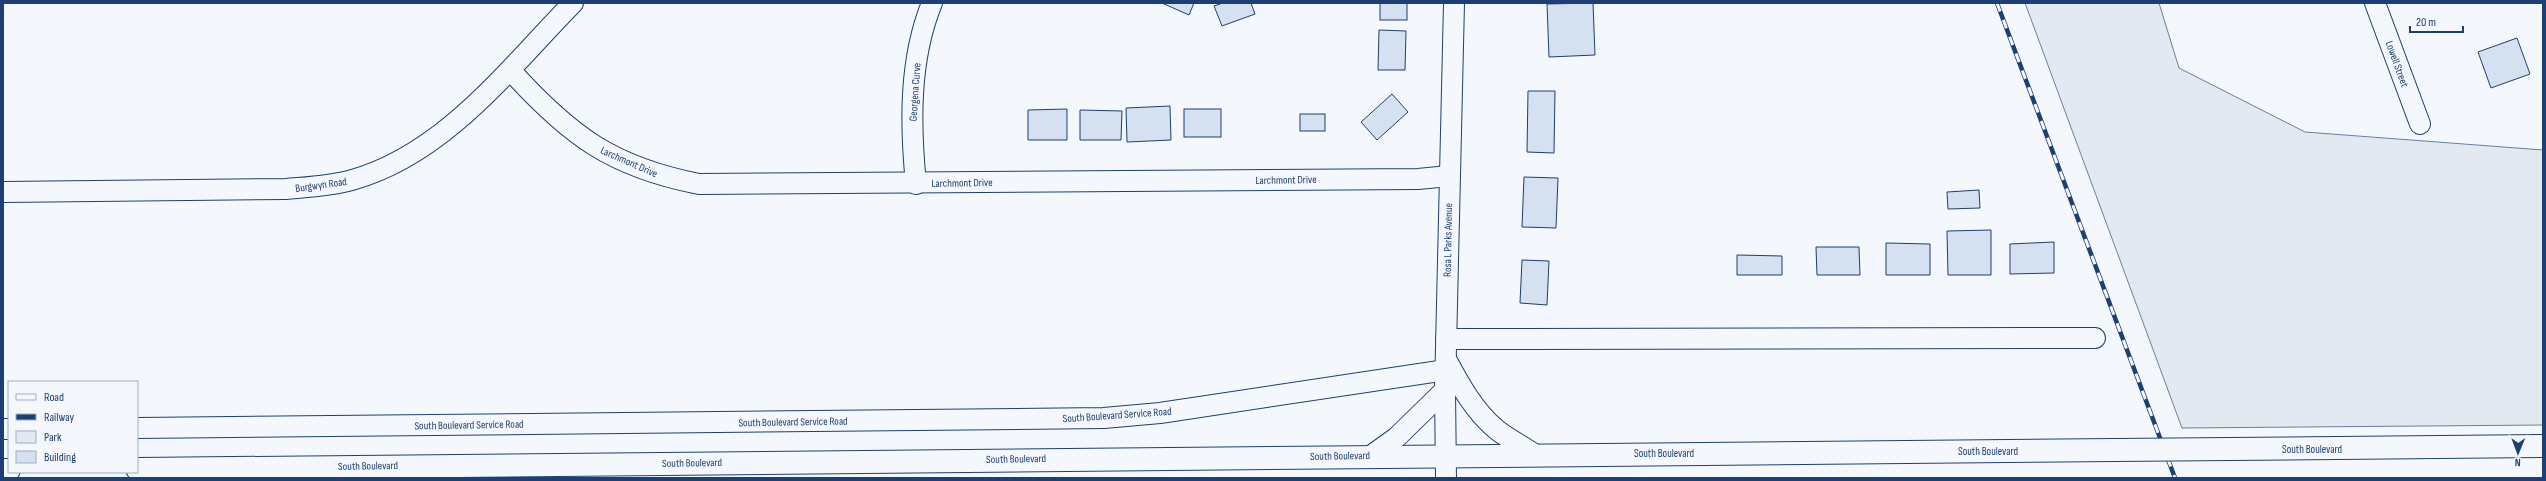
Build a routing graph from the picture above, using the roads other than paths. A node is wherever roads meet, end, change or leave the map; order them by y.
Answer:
1 (573, 3) edge
2 (932, 3) edge
3 (1454, 3) edge
4 (2375, 3) edge
5 (510, 71) junction
6 (2420, 124) dead end
7 (1449, 176) junction
8 (916, 184) junction
9 (3, 192) edge
10 (2095, 338) dead end
11 (1446, 339) junction
12 (1445, 373) junction
13 (138, 428) edge
14 (2543, 446) edge
15 (1534, 454) junction
16 (1372, 455) junction
17 (1446, 455) junction
18 (138, 469) edge
19 (1446, 478) edge

1 - 5 street, Burgwyn Road
2 - 8 street, Georgena Curve
3 - 7 street, Rosa L Parks Avenue
4 - 6 street, Lowell Street
5 - 8 street, Larchmont Drive
5 - 9 street, Burgwyn Road
7 - 8 street, Larchmont Drive
7 - 11 street, Rosa L Parks Avenue
10 - 11 street
11 - 12 street, Rosa L Parks Avenue
12 - 13 street, South Boulevard Service Road
12 - 15 street
12 - 16 street
12 - 17 street, Rosa L Parks Avenue
14 - 15 highway, South Boulevard, bridge
15 - 17 highway, South Boulevard
16 - 17 highway, South Boulevard
16 - 18 highway, South Boulevard
17 - 19 street, Rosa L Parks Avenue

